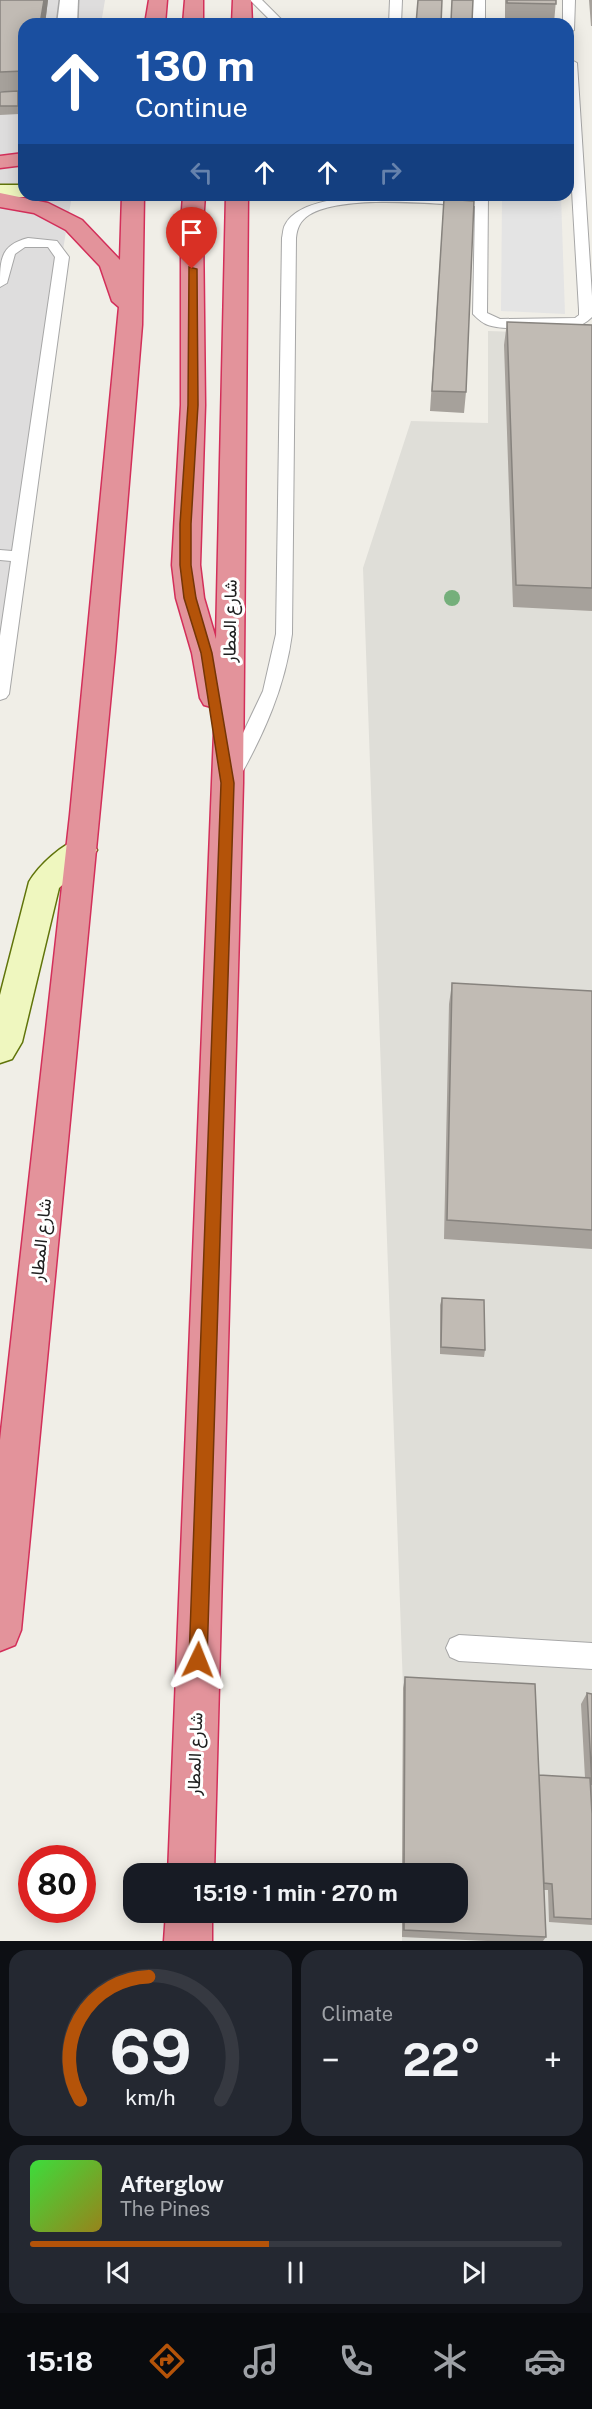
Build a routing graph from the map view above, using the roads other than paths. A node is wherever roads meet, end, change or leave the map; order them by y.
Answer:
1 (69, 0) edge
2 (158, 0) edge
3 (194, 0) edge
4 (242, 0) edge
5 (256, 0) edge
6 (396, 0) edge
7 (479, 0) edge
8 (569, 0) edge
9 (68, 18) edge
10 (156, 18) edge
11 (193, 18) edge
12 (242, 18) edge
13 (274, 18) edge
14 (395, 18) edge
15 (479, 18) edge
16 (568, 18) edge
17 (574, 152) edge
18 (18, 160) edge
19 (0, 162) edge
20 (0, 169) edge
21 (18, 169) edge
22 (0, 191) edge
23 (18, 191) edge
24 (0, 200) edge
25 (132, 201) edge
26 (194, 201) edge
27 (237, 201) edge
28 (339, 201) edge
29 (482, 201) edge
30 (0, 283) edge
31 (130, 320) junction
32 (0, 555) edge
33 (18, 556) junction
34 (0, 694) edge
35 (228, 783) junction
36 (81, 850) junction
37 (0, 1049) edge
38 (0, 1630) edge
39 (459, 1648) dead end
40 (592, 1656) edge
41 (191, 1863) edge
42 (189, 1923) edge
43 (188, 1941) edge

1 - 9 street
2 - 10 highway
3 - 11 highway
4 - 12 highway
5 - 13 lane
6 - 14 lane
7 - 15 lane
8 - 16 lane
17 - 29 lane
18 - 19 highway
20 - 21 street
22 - 23 street
24 - 31 highway
25 - 31 highway, شارع المطار
26 - 35 highway
27 - 35 highway, شارع المطار
28 - 35 lane
30 - 33 lane
31 - 36 highway, شارع المطار
32 - 33 lane
33 - 34 lane
35 - 41 highway, شارع المطار
36 - 37 street
36 - 38 highway, شارع المطار
39 - 40 lane
42 - 43 highway

